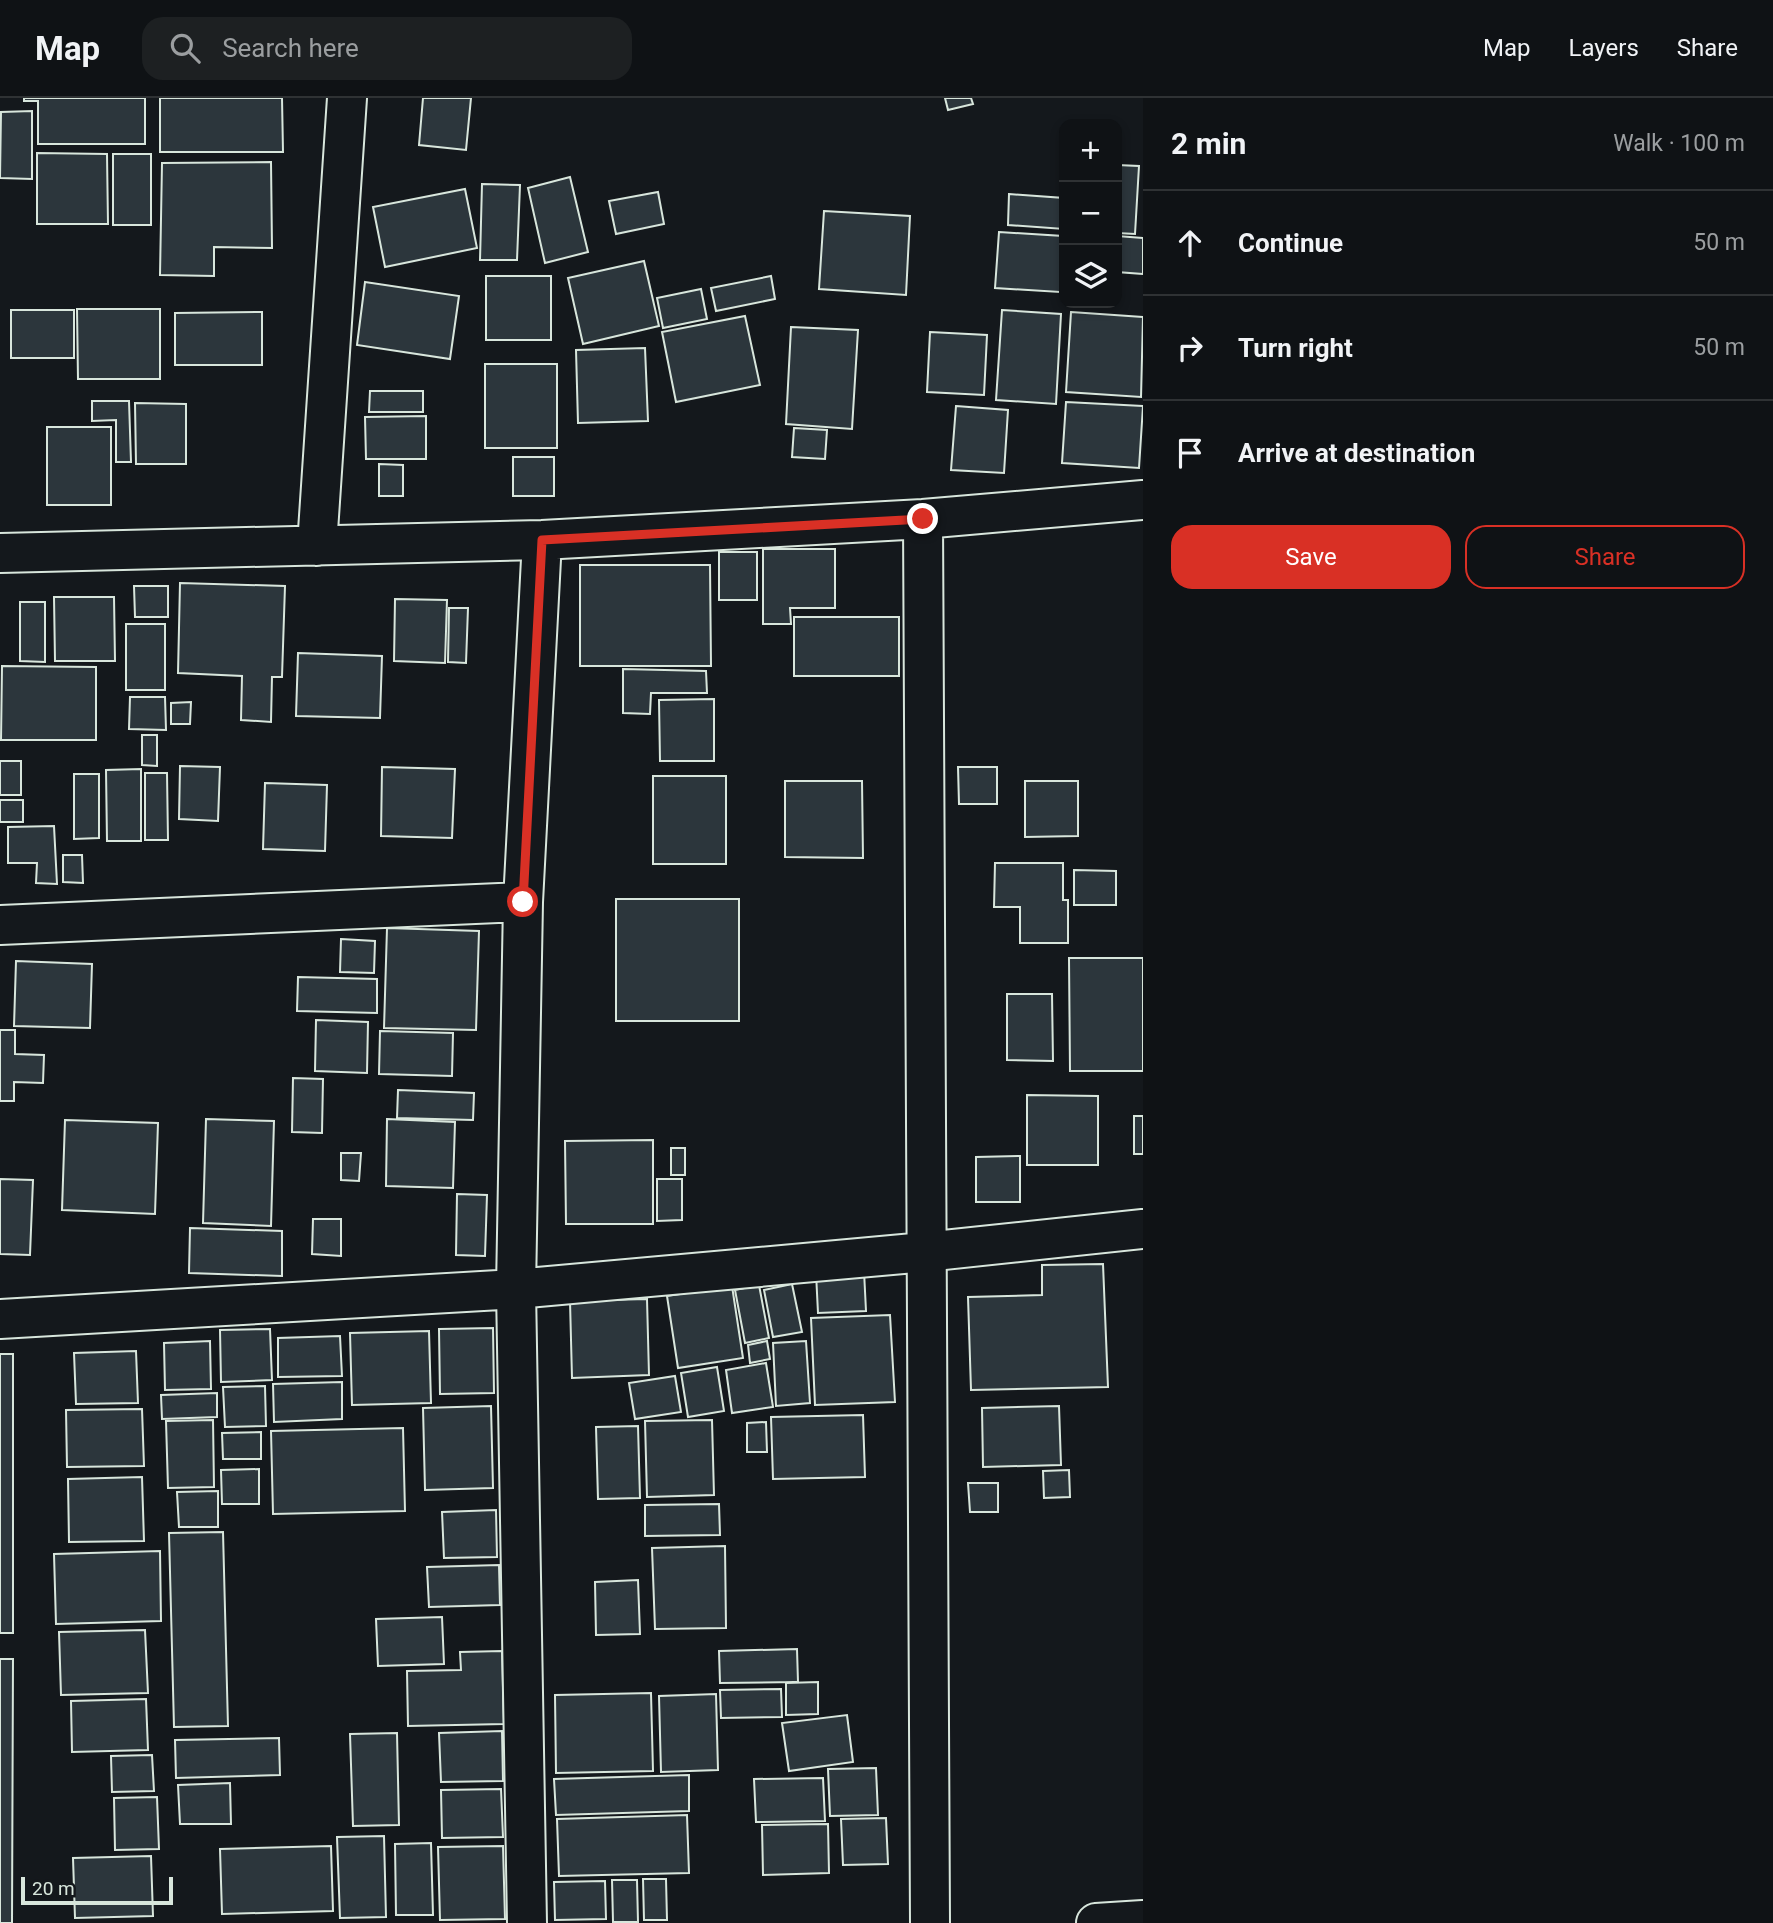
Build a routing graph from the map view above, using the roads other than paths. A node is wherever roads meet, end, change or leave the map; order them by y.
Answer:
1 (347, 98) edge
2 (1143, 500) edge
3 (923, 519) junction
4 (542, 540) junction
5 (317, 546) junction
6 (0, 553) edge
7 (523, 902) junction
8 (0, 925) edge
9 (1143, 1229) edge
10 (925, 1252) junction
11 (516, 1289) junction
12 (0, 1319) edge
13 (1143, 1920) edge
14 (527, 1923) edge
15 (930, 1923) edge
16 (1096, 1923) edge

1 - 5 street
2 - 3 street
3 - 4 street
3 - 10 street
4 - 5 street
4 - 7 street
5 - 6 street
7 - 8 street
7 - 11 street
9 - 10 street
10 - 11 street
10 - 15 street
11 - 12 street
11 - 14 street
13 - 16 street

